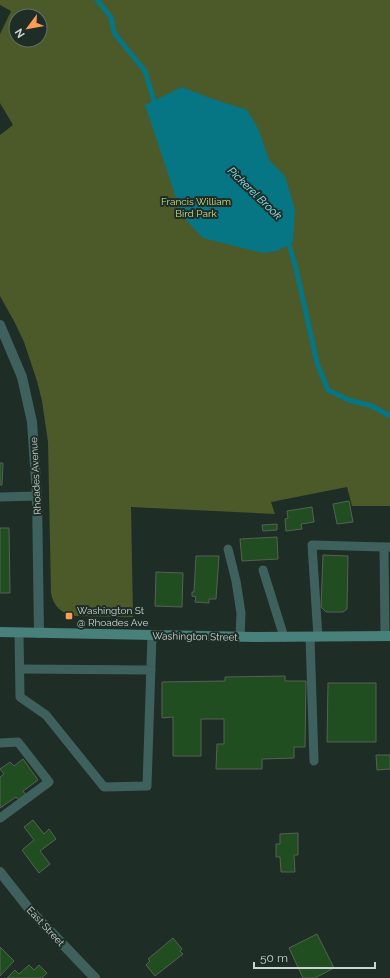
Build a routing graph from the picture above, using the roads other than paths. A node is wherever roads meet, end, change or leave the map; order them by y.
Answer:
1 (0, 324) edge
2 (37, 496) junction
3 (0, 497) edge
4 (387, 547) edge
5 (228, 549) dead end
6 (263, 570) dead end
7 (0, 632) edge
8 (19, 633) junction
9 (39, 633) junction
10 (152, 635) junction
11 (388, 636) edge
12 (240, 637) junction
13 (284, 637) junction
14 (314, 637) junction
15 (20, 669) junction
16 (151, 670) junction
17 (0, 743) edge
18 (314, 761) dead end
19 (0, 818) edge
20 (0, 872) edge
21 (95, 978) edge

1 - 2 street, Rhoades Avenue
2 - 3 lane
2 - 9 street, Rhoades Avenue
4 - 11 lane
4 - 14 lane
5 - 12 lane
6 - 13 lane
7 - 8 main road, Washington Street
8 - 9 main road, Washington Street
8 - 15 lane
9 - 10 main road, Washington Street
10 - 12 main road, Washington Street
10 - 16 lane
11 - 14 main road, Washington Street
12 - 13 main road, Washington Street
13 - 14 main road, Washington Street
14 - 18 lane
15 - 16 lane
15 - 16 lane
17 - 19 lane
20 - 21 street, East Street

